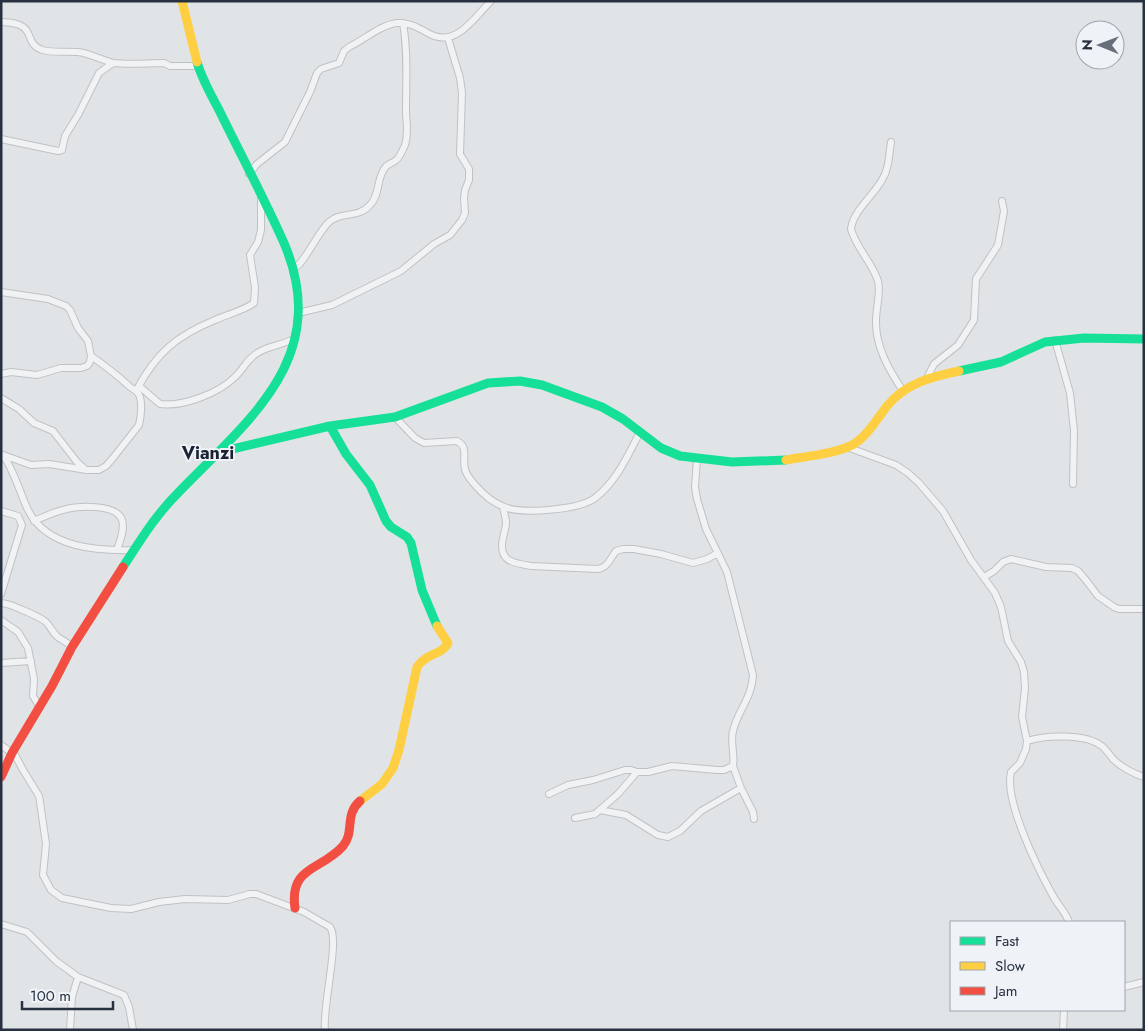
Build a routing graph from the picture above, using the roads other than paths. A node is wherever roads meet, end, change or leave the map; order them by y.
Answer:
1 (182, 1) edge
2 (491, 1) edge
3 (1, 22) edge
4 (403, 23) junction
5 (448, 38) junction
6 (113, 63) junction
7 (198, 66) junction
8 (1, 138) edge
9 (891, 142) dead end
10 (249, 174) junction
11 (261, 196) junction
12 (1002, 201) dead end
13 (293, 269) junction
14 (1, 292) edge
15 (298, 313) junction
16 (295, 338) junction
17 (1143, 339) edge
18 (1055, 340) junction
19 (91, 356) junction
20 (1, 374) edge
21 (927, 378) junction
22 (138, 388) junction
23 (903, 391) junction
24 (1, 398) edge
25 (395, 417) junction
26 (330, 426) junction
27 (640, 432) junction
28 (847, 448) junction
29 (220, 452) junction
30 (2, 454) edge
31 (697, 459) junction
32 (87, 470) junction
33 (1073, 484) dead end
34 (503, 507) junction
35 (1, 511) edge
36 (34, 521) junction
37 (116, 550) junction
38 (134, 550) junction
39 (718, 553) junction
40 (984, 577) junction
41 (1, 594) edge
42 (1, 604) edge
43 (1144, 609) edge
44 (1, 620) edge
45 (72, 647) junction
46 (31, 661) junction
47 (1, 663) edge
48 (40, 707) junction
49 (1026, 741) junction
50 (1, 745) edge
51 (13, 752) junction
52 (733, 766) junction
53 (637, 772) junction
54 (1, 777) edge
55 (1144, 777) edge
56 (741, 788) junction
57 (549, 794) dead end
58 (600, 810) junction
59 (575, 818) dead end
60 (754, 819) dead end
61 (295, 908) junction
62 (1068, 921) edge
63 (1, 924) edge
64 (78, 977) junction
65 (1144, 982) edge
66 (1125, 987) edge
67 (1064, 1011) edge
68 (70, 1030) edge
69 (133, 1030) edge
70 (325, 1030) edge
71 (1063, 1030) edge

1 - 7 street
2 - 5 street
3 - 6 street
4 - 5 street
4 - 10 street
4 - 13 street
5 - 15 street
6 - 7 street
6 - 8 street
7 - 10 street
9 - 23 street
10 - 11 street
11 - 13 street
11 - 22 street
12 - 21 street
13 - 15 street
14 - 19 street
15 - 16 street
16 - 22 street
16 - 29 street
17 - 18 street
18 - 21 street
18 - 33 street
19 - 20 street
19 - 22 street
21 - 23 street
22 - 32 street
23 - 28 street
24 - 32 street
25 - 26 street
25 - 27 street
25 - 34 street
26 - 29 street
26 - 61 street
27 - 31 street
27 - 34 street
28 - 31 street
28 - 40 street
29 - 38 street
30 - 32 street
30 - 36 street
31 - 39 street
34 - 39 street
35 - 41 street
36 - 37 street
36 - 37 street
37 - 38 street
38 - 45 street
39 - 52 street
40 - 43 street
40 - 49 street
42 - 45 street
44 - 46 street
45 - 48 street
46 - 47 street
46 - 48 street
48 - 51 street
49 - 55 street
49 - 62 street
50 - 51 street
51 - 54 street
51 - 61 street
52 - 53 street
52 - 56 street
53 - 57 street
53 - 58 street
56 - 58 street
56 - 60 street
58 - 59 street
61 - 70 street
63 - 64 street
64 - 68 street
64 - 69 street
65 - 66 street
67 - 71 street

